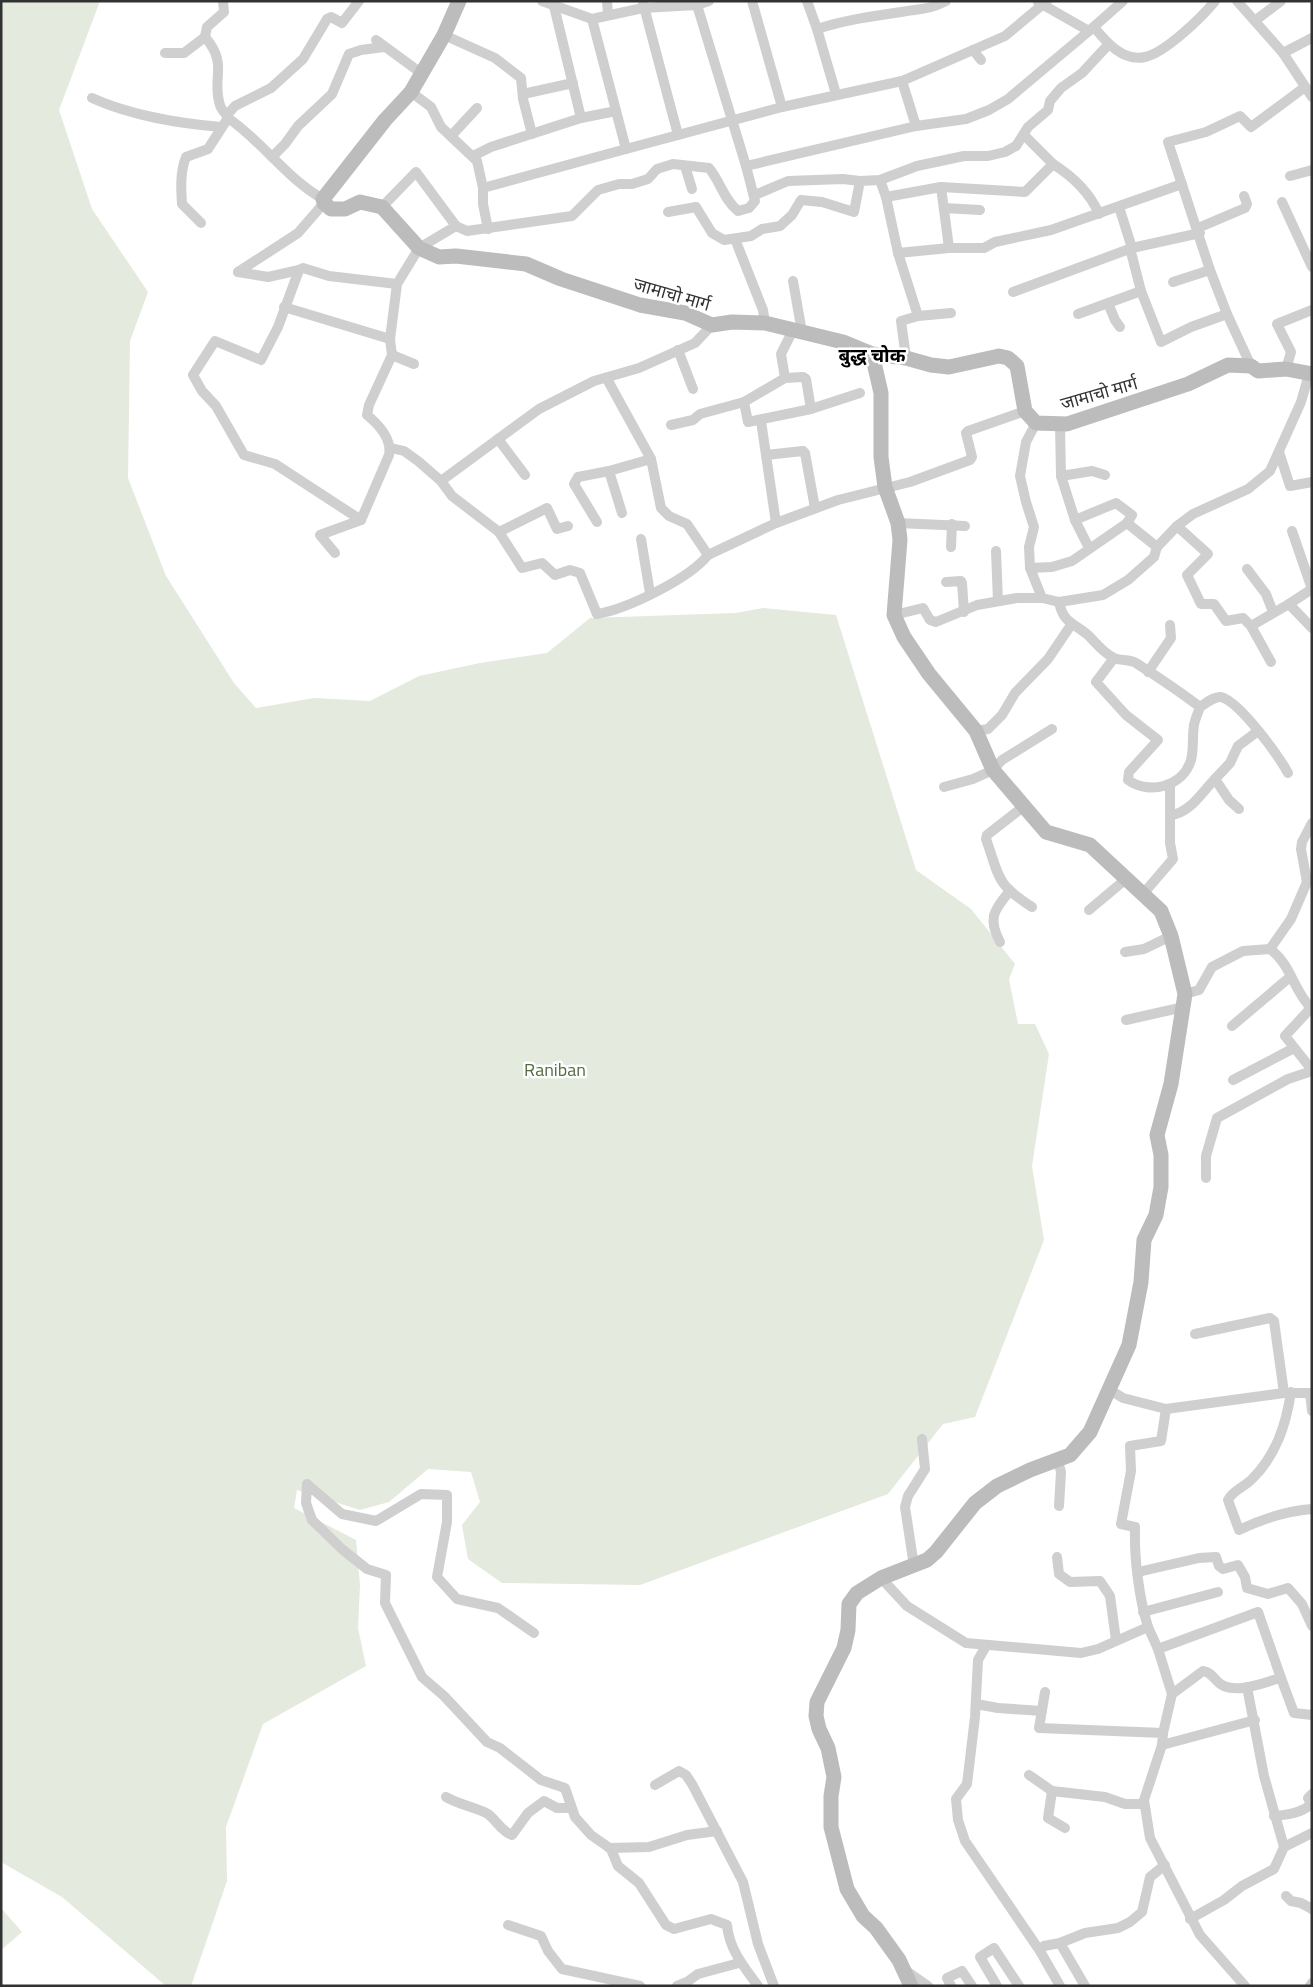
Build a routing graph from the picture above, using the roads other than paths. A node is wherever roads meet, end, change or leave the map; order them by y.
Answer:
1 (223, 1) edge
2 (359, 1) edge
3 (459, 1) edge
4 (542, 1) edge
5 (607, 1) edge
6 (709, 1) edge
7 (752, 1) edge
8 (807, 1) edge
9 (946, 1) edge
10 (1123, 1) edge
11 (1215, 1) edge
12 (1237, 1) edge
13 (1281, 1) edge
14 (697, 3) edge
15 (1042, 3) edge
16 (553, 4) edge
17 (643, 4) edge
18 (608, 14) junction
19 (592, 19) junction
20 (1256, 20) junction
21 (817, 29) junction
22 (1091, 29) junction
23 (444, 35) junction
24 (205, 37) junction
25 (1312, 38) edge
26 (1108, 45) junction
27 (973, 50) junction
28 (165, 52) dead end
29 (1283, 54) junction
30 (981, 60) dead end
31 (421, 73) junction
32 (902, 81) junction
33 (573, 83) junction
34 (1305, 87) junction
35 (411, 92) junction
36 (523, 94) junction
37 (836, 94) junction
38 (1312, 97) edge
39 (92, 98) dead end
40 (782, 107) junction
41 (477, 108) dead end
42 (616, 111) junction
43 (228, 117) junction
44 (581, 118) junction
45 (732, 121) junction
46 (916, 126) junction
47 (220, 127) junction
48 (532, 134) junction
49 (678, 135) junction
50 (1024, 135) junction
51 (451, 136) junction
52 (626, 150) junction
53 (474, 156) junction
54 (272, 157) junction
55 (1054, 164) junction
56 (685, 166) junction
57 (746, 166) junction
58 (1312, 170) edge
59 (1290, 176) dead end
60 (880, 180) junction
61 (860, 181) junction
62 (1182, 184) junction
63 (941, 187) junction
64 (483, 188) junction
65 (692, 189) dead end
66 (755, 195) junction
67 (1244, 196) dead end
68 (886, 197) junction
69 (324, 201) junction
70 (1282, 202) dead end
71 (382, 207) junction
72 (1119, 207) junction
73 (944, 208) junction
74 (980, 210) dead end
75 (668, 212) dead end
76 (1099, 214) junction
77 (201, 223) dead end
78 (456, 226) junction
79 (488, 229) junction
80 (1199, 231) junction
81 (735, 239) junction
82 (419, 248) junction
83 (949, 248) junction
84 (1132, 248) junction
85 (898, 253) junction
86 (1312, 267) edge
87 (299, 270) junction
88 (1210, 270) junction
89 (793, 281) dead end
90 (1173, 282) dead end
91 (397, 284) junction
92 (1141, 291) junction
93 (1012, 292) dead end
94 (1108, 303) junction
95 (284, 307) junction
96 (1312, 310) edge
97 (951, 313) dead end
98 (1078, 314) dead end
99 (1227, 314) junction
100 (918, 316) junction
101 (765, 323) junction
102 (712, 325) junction
103 (1120, 327) dead end
104 (798, 331) junction
105 (390, 339) junction
106 (678, 350) junction
107 (872, 354) junction
108 (392, 355) junction
109 (906, 358) junction
110 (414, 364) dead end
111 (1251, 366) junction
112 (1286, 369) junction
113 (1310, 374) edge
114 (785, 378) junction
115 (607, 379) junction
116 (693, 389) dead end
117 (860, 393) dead end
118 (744, 402) junction
119 (811, 409) junction
120 (1025, 411) junction
121 (761, 421) junction
122 (1036, 423) junction
123 (1060, 424) junction
124 (671, 425) dead end
125 (498, 439) junction
126 (391, 448) junction
127 (1279, 452) junction
128 (766, 455) junction
129 (651, 459) junction
130 (609, 471) junction
131 (525, 475) dead end
132 (1061, 476) junction
133 (1105, 476) dead end
134 (441, 481) junction
135 (1312, 482) edge
136 (885, 488) junction
137 (816, 508) junction
138 (622, 513) dead end
139 (361, 520) junction
140 (1075, 520) junction
141 (597, 522) dead end
142 (1126, 522) junction
143 (776, 523) junction
144 (898, 523) junction
145 (952, 524) junction
146 (568, 526) dead end
147 (965, 526) dead end
148 (1177, 526) junction
149 (1292, 531) dead end
150 (499, 532) junction
151 (641, 539) dead end
152 (951, 547) dead end
153 (1157, 547) junction
154 (1089, 548) junction
155 (996, 551) dead end
156 (335, 553) dead end
157 (708, 555) junction
158 (1030, 568) junction
159 (1247, 569) dead end
160 (946, 582) dead end
161 (1312, 589) edge
162 (650, 593) junction
163 (1042, 598) junction
164 (998, 601) junction
165 (1059, 602) junction
166 (1289, 604) junction
167 (964, 612) junction
168 (1273, 612) junction
169 (894, 615) junction
170 (1071, 625) junction
171 (1170, 625) dead end
172 (1251, 626) junction
173 (1312, 628) edge
174 (1114, 658) junction
175 (1271, 662) dead end
176 (1148, 672) junction
177 (1200, 707) junction
178 (1052, 729) dead end
179 (1258, 730) junction
180 (976, 732) junction
181 (993, 770) junction
182 (1288, 773) dead end
183 (1215, 780) junction
184 (1170, 785) junction
185 (944, 787) dead end
186 (1023, 807) junction
187 (1239, 809) dead end
188 (1171, 815) junction
189 (1312, 823) edge
190 (1126, 879) junction
191 (1009, 892) junction
192 (1143, 894) junction
193 (1032, 907) dead end
194 (1089, 910) dead end
195 (1171, 936) junction
196 (1000, 942) dead end
197 (1270, 949) junction
198 (1125, 952) dead end
199 (1290, 976) junction
200 (1184, 1000) junction
201 (1311, 1009) edge
202 (1126, 1020) dead end
203 (1232, 1026) dead end
204 (1294, 1048) junction
205 (1312, 1070) edge
206 (1233, 1080) dead end
207 (1206, 1178) dead end
208 (1195, 1334) dead end
209 (1110, 1390) junction
210 (1287, 1393) junction
211 (1311, 1393) edge
212 (1166, 1409) junction
213 (1312, 1412) edge
214 (922, 1439) dead end
215 (1058, 1461) junction
216 (1058, 1506) dead end
217 (1312, 1509) edge
218 (1057, 1557) dead end
219 (914, 1566) junction
220 (1138, 1572) junction
221 (881, 1578) junction
222 (1218, 1592) dead end
223 (1143, 1612) junction
224 (1312, 1626) edge
225 (1148, 1627) junction
226 (534, 1633) dead end
227 (1116, 1640) junction
228 (986, 1646) junction
229 (1158, 1649) junction
230 (1281, 1678) junction
231 (1247, 1687) junction
232 (1044, 1692) dead end
233 (1172, 1694) junction
234 (976, 1704) junction
235 (1042, 1711) junction
236 (1312, 1715) edge
237 (1255, 1720) junction
238 (1163, 1734) junction
239 (1162, 1745) junction
240 (1029, 1775) dead end
241 (655, 1785) dead end
242 (1052, 1791) junction
243 (1312, 1794) edge
244 (446, 1797) dead end
245 (1144, 1804) junction
246 (570, 1808) junction
247 (1274, 1816) junction
248 (1065, 1828) dead end
249 (717, 1831) junction
250 (1312, 1833) edge
251 (1284, 1847) junction
252 (609, 1848) junction
253 (1165, 1865) junction
254 (1286, 1896) dead end
255 (1312, 1909) edge
256 (1190, 1918) junction
257 (508, 1926) dead end
258 (1060, 1943) junction
259 (1040, 1951) junction
260 (739, 1962) junction
261 (904, 1969) junction
262 (640, 1986) edge
263 (677, 1986) edge
264 (758, 1986) edge
265 (774, 1986) edge
266 (911, 1986) edge
267 (928, 1986) edge
268 (951, 1986) edge
269 (972, 1986) edge
270 (998, 1986) edge
271 (1019, 1986) edge
272 (1060, 1986) edge
273 (1085, 1986) edge
274 (1245, 1986) edge

1 - 24 street
2 - 43 street
3 - 23 street
4 - 16 street
5 - 18 street
6 - 14 street
7 - 40 street
8 - 21 street
9 - 21 street
10 - 22 street
11 - 26 street
12 - 20 street
13 - 20 street
14 - 17 street
14 - 45 street
15 - 22 street
15 - 27 street
16 - 19 street
16 - 33 street
17 - 18 street
17 - 49 street
18 - 19 street
19 - 42 street
20 - 29 street
21 - 37 street
22 - 26 street
22 - 46 street
23 - 31 street
23 - 36 street
24 - 28 street
24 - 43 street
25 - 29 street
26 - 50 street
27 - 30 street
27 - 32 street
29 - 34 street
31 - 35 street
31 - 54 street
32 - 37 street
32 - 46 street
33 - 36 street
33 - 44 street
34 - 38 street
34 - 62 street
35 - 51 street
35 - 69 street
36 - 48 street
37 - 40 street
39 - 47 street
40 - 45 street
41 - 51 street
42 - 44 street
42 - 52 street
43 - 47 street
43 - 54 street
44 - 48 street
45 - 49 street
45 - 57 street
46 - 57 street
47 - 77 street
48 - 53 street
49 - 52 street
50 - 55 street
50 - 60 street
51 - 53 street
52 - 64 street
53 - 64 street
54 - 69 street
55 - 63 street
55 - 76 street
56 - 65 street
56 - 66 street
56 - 79 street
57 - 66 street
58 - 59 street
60 - 61 street
60 - 68 street
61 - 66 street
61 - 81 street
62 - 72 street
62 - 80 street
63 - 68 street
63 - 73 street
64 - 79 street
67 - 80 street
68 - 85 street
69 - 71 street
69 - 87 street
70 - 86 street
71 - 78 street
71 - 82 street, जामाचो मार्ग
72 - 76 street
72 - 84 street
73 - 74 street
73 - 83 street
75 - 81 street
76 - 83 street
78 - 79 street
78 - 82 street
80 - 84 street
80 - 88 street
81 - 101 street
82 - 91 street
82 - 102 street, जामाचो मार्ग
83 - 85 street
84 - 92 street
84 - 93 street
85 - 100 street
87 - 91 street
87 - 95 street
88 - 90 street
88 - 99 street
89 - 104 street
91 - 105 street
92 - 94 street
92 - 99 street
94 - 98 street
94 - 103 street
95 - 105 street
95 - 139 street
96 - 112 street
97 - 100 street
99 - 111 street
100 - 109 street
101 - 102 street, जामाचो मार्ग
101 - 104 street, जामाचो मार्ग
102 - 106 street
104 - 107 street, जामाचो मार्ग
104 - 114 street
105 - 108 street
106 - 115 street
106 - 116 street
107 - 109 street, जामाचो मार्ग
107 - 136 street
108 - 110 street
108 - 126 street
109 - 120 street, जामाचो मार्ग
111 - 112 street, जामाचो मार्ग
111 - 123 street, जामाचो मार्ग
112 - 113 street, जामाचो मार्ग
113 - 127 street
114 - 118 street
114 - 119 street
115 - 125 street
115 - 129 street
117 - 119 street
118 - 121 street
118 - 124 street
119 - 121 street
120 - 122 street
120 - 136 street
121 - 128 street
122 - 123 street, जामाचो मार्ग
122 - 158 street
123 - 132 street
125 - 131 street
125 - 134 street
126 - 134 street
126 - 139 street
127 - 135 street
127 - 148 street
128 - 137 street
128 - 143 street
129 - 130 street
129 - 157 street
130 - 138 street
130 - 141 street
132 - 133 street
132 - 140 street
134 - 150 street
136 - 137 street
136 - 144 street
137 - 143 street
139 - 156 street
140 - 142 street
140 - 154 street
142 - 153 street
142 - 154 street
143 - 157 street
144 - 145 street
144 - 169 street
145 - 147 street
145 - 152 street
146 - 150 street
148 - 153 street
148 - 172 street
149 - 161 street
150 - 162 street
151 - 162 street
153 - 165 street
154 - 158 street
155 - 164 street
157 - 162 street
158 - 163 street
159 - 168 street
160 - 167 street
161 - 166 street
163 - 164 street
163 - 165 street
164 - 167 street
165 - 170 street
166 - 168 street
166 - 173 street
167 - 169 street
168 - 172 street
169 - 180 street
170 - 174 street
170 - 180 street
171 - 176 street
172 - 175 street
174 - 176 street
174 - 184 street
176 - 177 street
177 - 179 street
177 - 184 street
178 - 181 street
179 - 182 street
179 - 183 street
180 - 181 street
181 - 185 street
181 - 186 street
183 - 187 street
183 - 188 street
184 - 188 street
186 - 190 street
186 - 191 street
188 - 192 street
189 - 197 street
190 - 192 street
190 - 194 street
191 - 193 street
191 - 196 street
192 - 195 street
195 - 198 street
195 - 200 street
197 - 199 street
197 - 200 street
199 - 201 street
199 - 203 street
200 - 202 street
200 - 209 street
201 - 204 street
204 - 205 street
204 - 206 street
205 - 207 street
208 - 210 street
209 - 212 street
209 - 215 street
210 - 211 street
210 - 212 street
210 - 217 street
211 - 213 street
212 - 220 street
214 - 219 street
215 - 216 street
215 - 219 street
218 - 227 street
219 - 221 street
220 - 223 street
220 - 224 street
221 - 228 street
221 - 261 street
222 - 223 street
223 - 225 street
225 - 227 street
225 - 229 street
226 - 246 street
227 - 228 street
228 - 234 street
229 - 230 street
229 - 233 street
230 - 231 street
230 - 236 street
231 - 233 street
231 - 237 street
232 - 235 street
233 - 238 street
234 - 235 street
234 - 259 street
235 - 238 street
237 - 239 street
237 - 247 street
238 - 239 street
239 - 245 street
240 - 242 street
241 - 249 street
242 - 245 street
242 - 248 street
243 - 247 street
244 - 246 street
245 - 253 street
246 - 252 street
247 - 251 street
249 - 252 street
249 - 265 street
250 - 251 street
251 - 256 street
252 - 260 street
253 - 256 street
253 - 258 street
254 - 255 street
256 - 274 street
257 - 262 street
258 - 259 street
258 - 273 street
259 - 272 street
260 - 263 street
260 - 264 street
261 - 266 street
261 - 267 street
268 - 269 street
270 - 271 street

